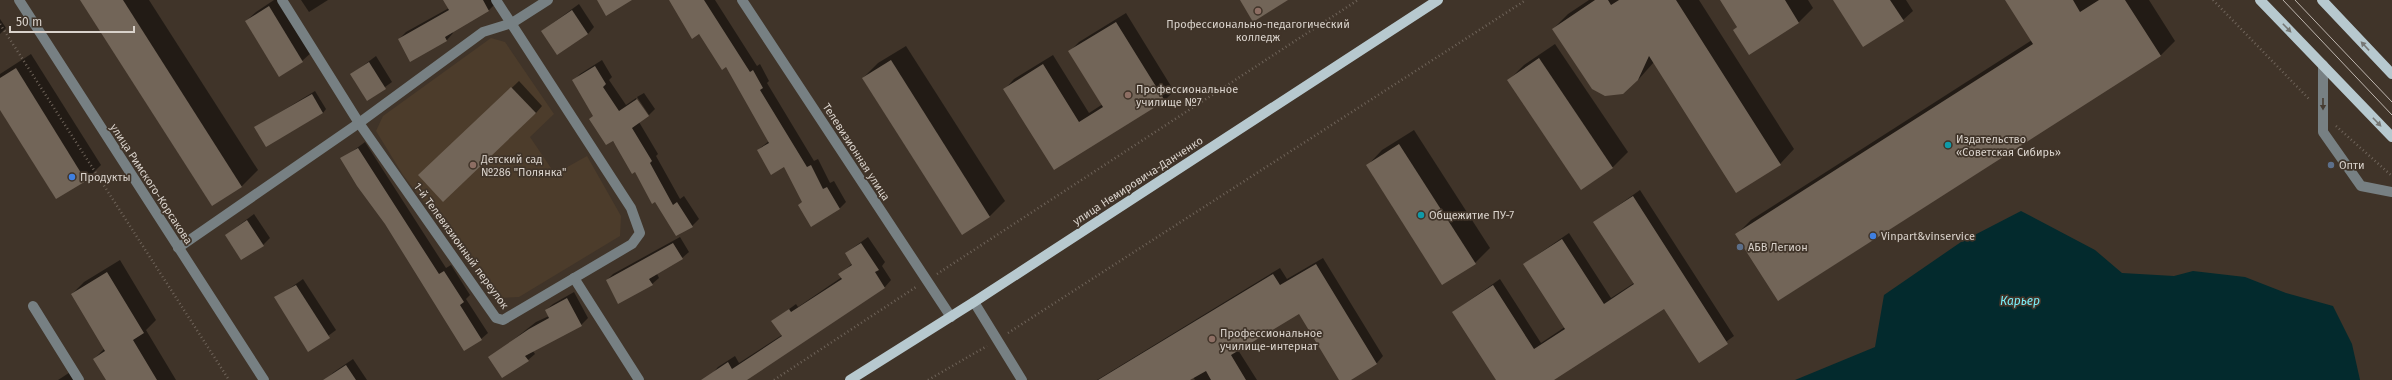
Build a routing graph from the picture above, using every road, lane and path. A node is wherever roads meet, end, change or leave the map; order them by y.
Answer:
1 (19, 0) edge
2 (282, 0) edge
3 (496, 0) edge
4 (548, 0) edge
5 (742, 0) edge
6 (1358, 0) edge
7 (1438, 0) edge
8 (1526, 0) edge
9 (2213, 0) edge
10 (2260, 0) edge
11 (2322, 0) edge
12 (512, 23) junction
13 (0, 24) edge
14 (2323, 65) junction
15 (2392, 74) edge
16 (2323, 114) junction
17 (359, 123) junction
18 (2392, 137) edge
19 (2392, 176) edge
20 (2392, 192) edge
21 (178, 248) junction
22 (574, 278) junction
23 (927, 280) junction
24 (974, 302) junction
25 (33, 306) dead end
26 (951, 317) junction
27 (997, 340) junction
28 (78, 380) edge
29 (228, 380) edge
30 (264, 380) edge
31 (639, 380) edge
32 (774, 380) edge
33 (850, 380) edge
34 (928, 380) edge
35 (1022, 380) edge

1 - 21 street, улица Римского-Корсакова
2 - 17 street, 1-й Телевизионный переулок
3 - 12 street
4 - 12 street
5 - 23 street, Телевизионная улица
6 - 23 path
7 - 24 main road, улица Немировича-Данченко
8 - 27 path
9 - 16 path
10 -> 14 main road
15 -> 11 main road
12 - 17 street
12 - 22 street, 1-й Телевизионный переулок
13 - 29 path
14 -> 16 street
14 -> 18 main road
16 - 19 path
16 - 20 street
17 - 21 street
17 - 22 street, 1-й Телевизионный переулок
21 - 30 street, улица Римского-Корсакова
22 - 31 street
23 - 26 street, Телевизионная улица
23 - 32 path
24 - 26 main road, улица Немировича-Данченко
24 - 27 street
25 - 28 street
26 - 33 main road, улица Немировича-Данченко
27 - 34 path
27 - 35 street

